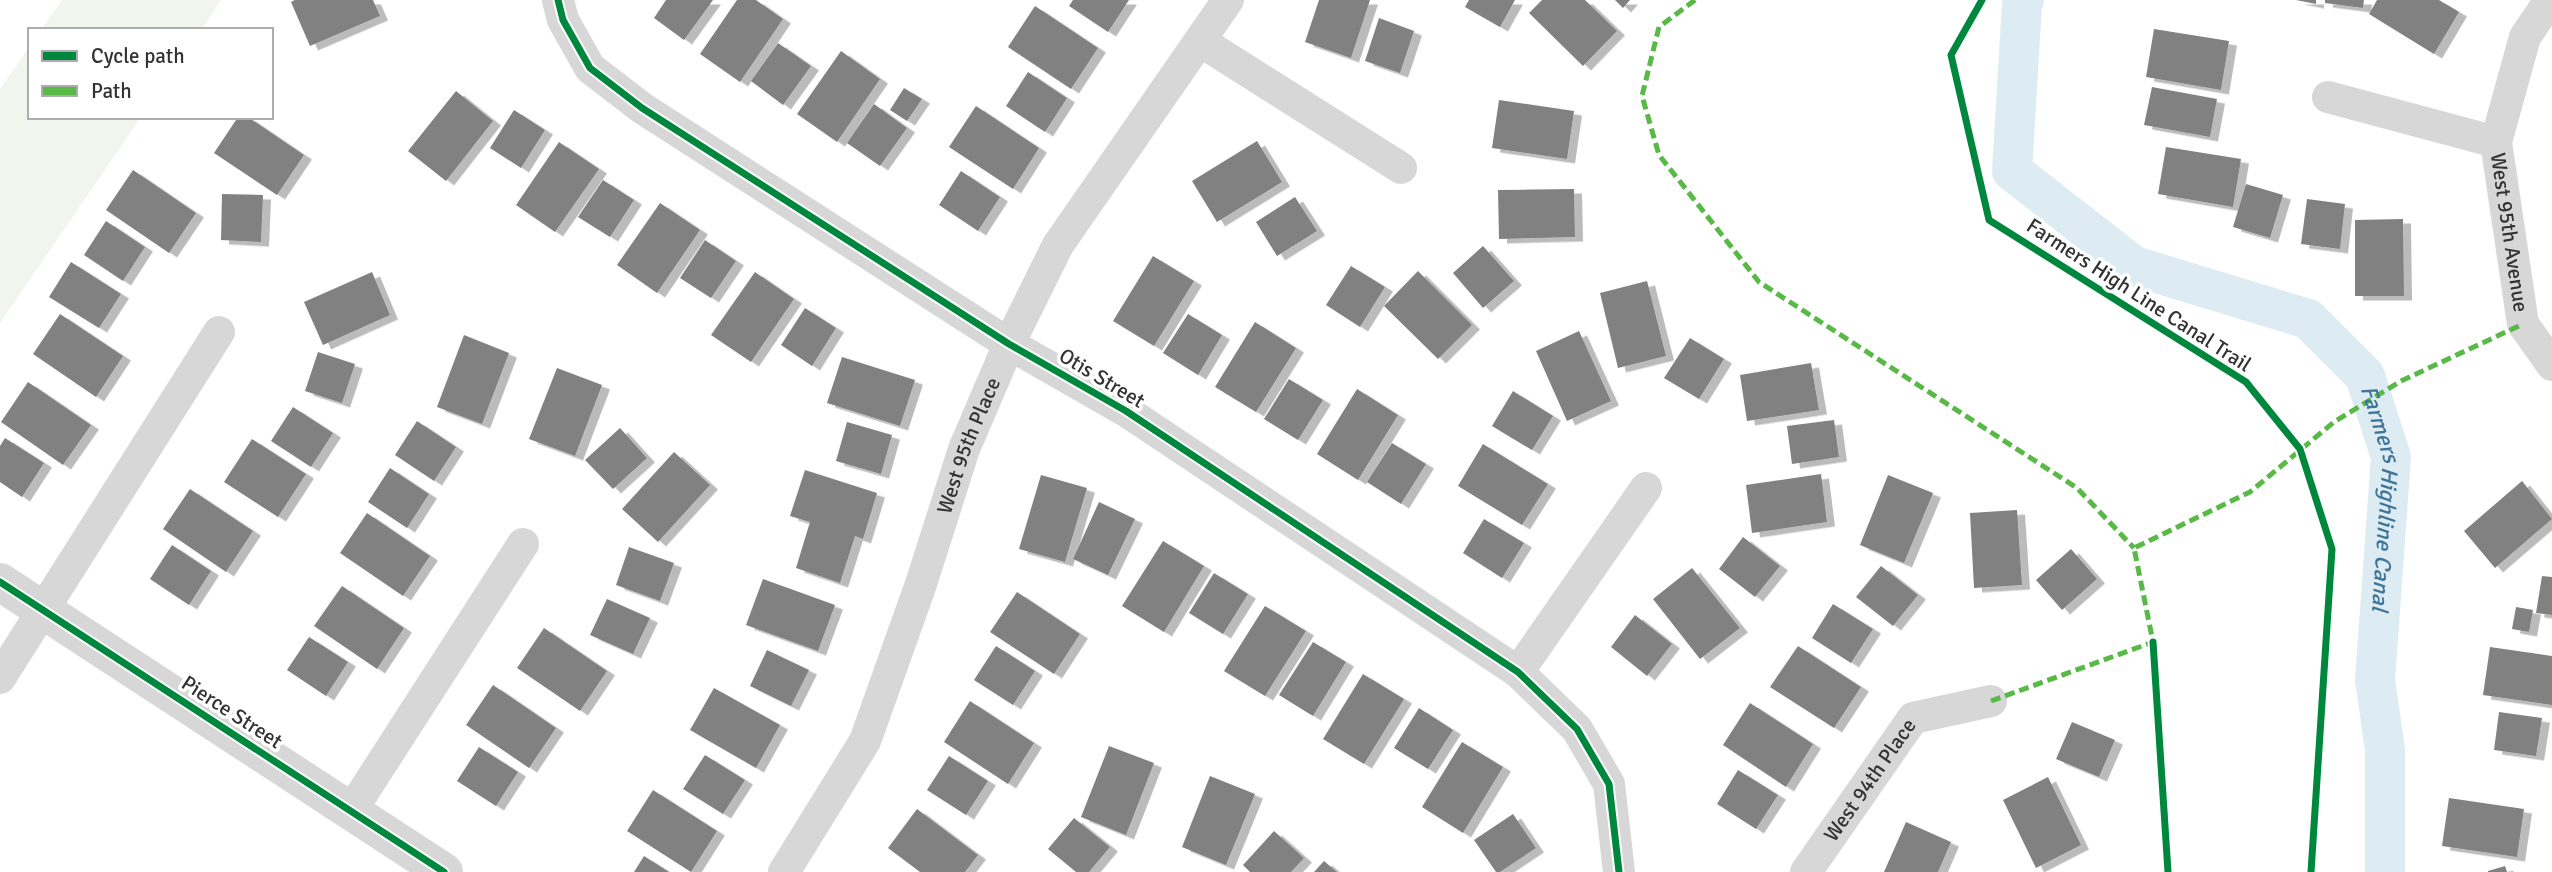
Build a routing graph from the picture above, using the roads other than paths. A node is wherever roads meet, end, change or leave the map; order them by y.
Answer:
1 (1228, 0) edge
2 (2550, 0) edge
3 (561, 10) edge
4 (1200, 41) junction
5 (2328, 97) dead end
6 (2496, 142) junction
7 (1401, 168) dead end
8 (219, 332) dead end
9 (1009, 344) junction
10 (2552, 365) edge
11 (1646, 488) dead end
12 (523, 544) dead end
13 (0, 582) edge
14 (44, 610) junction
15 (1518, 673) junction
16 (0, 678) edge
17 (1991, 701) dead end
18 (351, 811) junction
19 (444, 872) edge
20 (784, 872) edge
21 (1619, 872) edge
22 (1806, 872) edge

1 - 4 street, West 95th Place
2 - 6 street, West 95th Avenue
3 - 9 street, Otis Street
4 - 7 street
4 - 9 street, West 95th Place
5 - 6 street, West 95th Avenue
6 - 10 street, West 95th Avenue
8 - 14 street
9 - 15 street, Otis Street
9 - 20 street, West 95th Place
11 - 15 street
12 - 18 street
13 - 14 street, Pierce Street
14 - 16 street
14 - 18 street, Pierce Street
15 - 21 street, Otis Street
17 - 22 street, West 94th Place
18 - 19 street, Pierce Street

